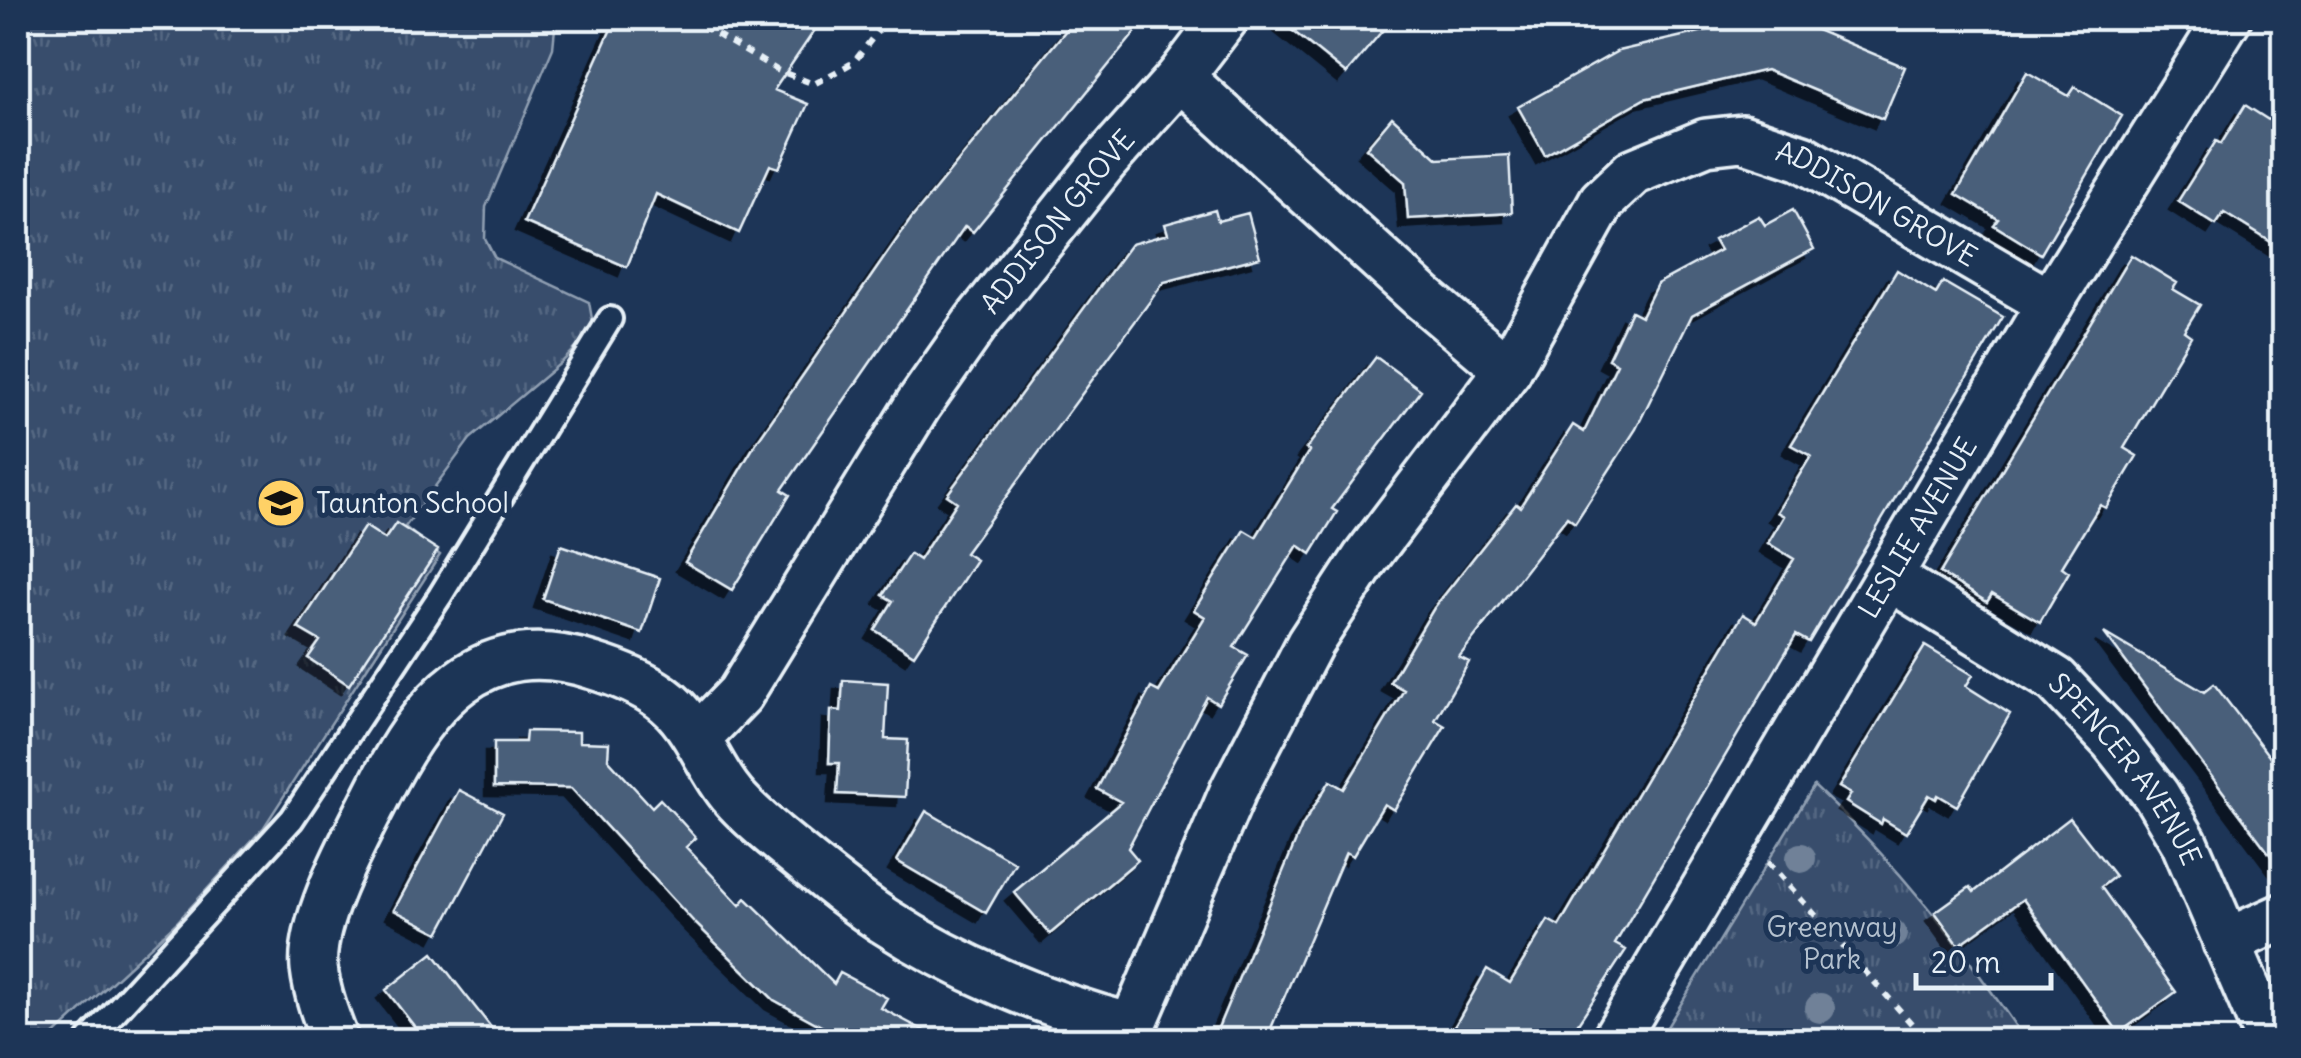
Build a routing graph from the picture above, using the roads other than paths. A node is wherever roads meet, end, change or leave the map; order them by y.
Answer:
1 (1225, 18) edge
2 (2228, 18) edge
3 (1180, 77) junction
4 (2050, 304) junction
5 (610, 320) dead end
6 (1508, 370) junction
7 (1889, 577) junction
8 (698, 738) junction
9 (2284, 916) edge
10 (2226, 942) junction
11 (1132, 1034) edge
12 (89, 1040) edge
13 (335, 1040) edge
14 (1615, 1040) edge
15 (2269, 1040) edge

1 - 3 street, ADDISON GROVE
2 - 4 street, LESLIE AVENUE
3 - 6 street
3 - 8 street, ADDISON GROVE
4 - 6 street, ADDISON GROVE
4 - 7 street, LESLIE AVENUE
5 - 12 lane
6 - 11 street, ADDISON GROVE
7 - 10 street, SPENCER AVENUE
7 - 14 street, LESLIE AVENUE
8 - 11 street, ADDISON GROVE
8 - 13 street, ADDISON GROVE
9 - 10 street
10 - 15 street, SPENCER AVENUE

